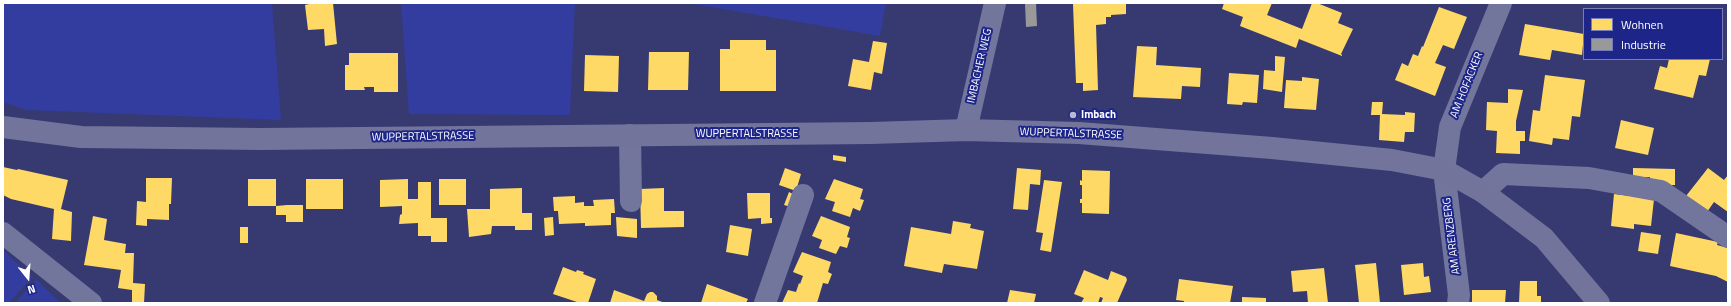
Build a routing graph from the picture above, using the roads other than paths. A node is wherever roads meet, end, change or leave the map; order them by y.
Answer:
1 (995, 3) edge
2 (1501, 3) edge
3 (3, 127) edge
4 (966, 130) junction
5 (630, 134) junction
6 (1444, 170) junction
7 (1483, 192) junction
8 (803, 195) dead end
9 (632, 201) dead end
10 (3, 233) edge
11 (1728, 237) edge
12 (91, 303) edge
13 (765, 303) edge
14 (1458, 303) edge
15 (1600, 303) edge

1 - 4 street, IMBACHER WEG
2 - 6 street, AM HOFACKER
3 - 5 main road, WUPPERTALSTRASSE
4 - 5 main road, WUPPERTALSTRASSE
4 - 6 main road, WUPPERTALSTRASSE
5 - 9 street
6 - 7 main road, WUPPERTALSTRASSE
6 - 14 street, AM ARENZBERG
7 - 11 street
7 - 15 main road, WUPPERTALSTRASSE
8 - 13 street
10 - 12 street

